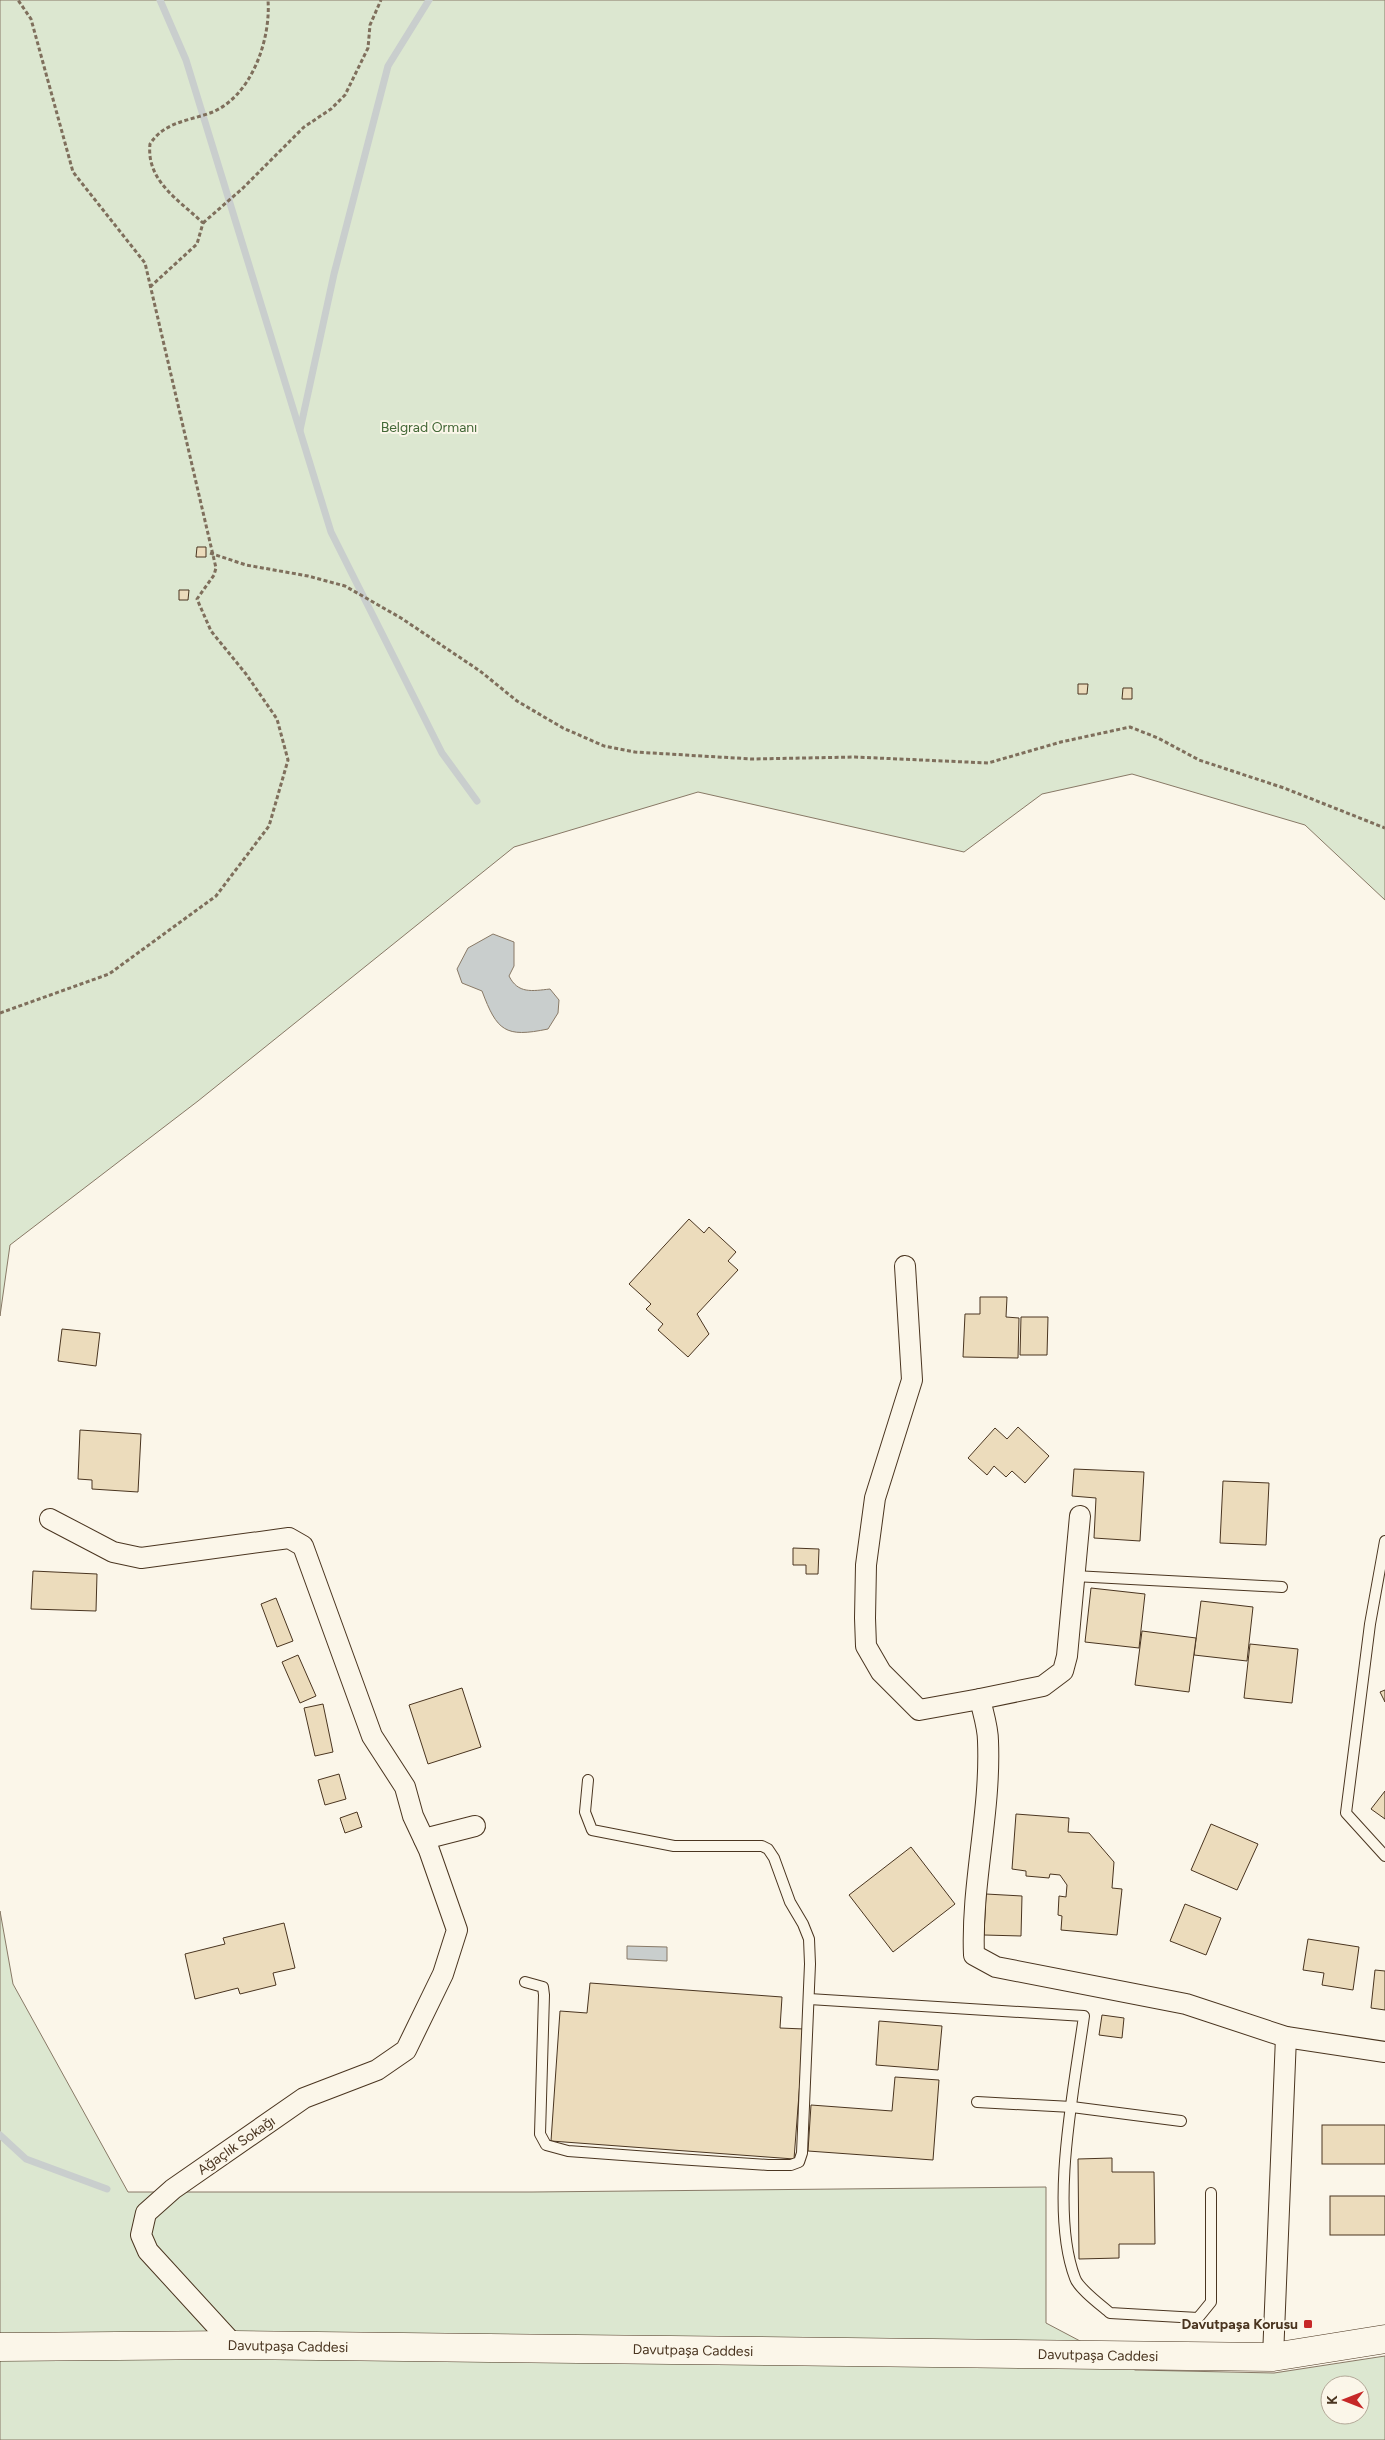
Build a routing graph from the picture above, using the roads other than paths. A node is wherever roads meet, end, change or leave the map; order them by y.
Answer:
1 (905, 1266) dead end
2 (1080, 1516) dead end
3 (50, 1519) dead end
4 (1385, 1541) edge
5 (1074, 1576) junction
6 (1282, 1588) dead end
7 (980, 1699) junction
8 (588, 1780) dead end
9 (475, 1826) dead end
10 (424, 1839) junction
11 (1385, 1856) edge
12 (525, 1982) dead end
13 (809, 1999) junction
14 (1286, 2037) junction
15 (1385, 2052) edge
16 (977, 2102) dead end
17 (1072, 2107) junction
18 (1181, 2122) dead end
19 (1210, 2193) dead end
20 (1385, 2339) edge
21 (234, 2345) junction
22 (0, 2346) edge
23 (1273, 2357) junction

1 - 7 street
2 - 5 street
3 - 10 street
4 - 11 lane
5 - 6 lane
5 - 7 street
7 - 14 street
8 - 13 lane
9 - 10 street
10 - 21 street, Ağaçlık Sokağı
12 - 13 lane
13 - 17 lane
14 - 15 street
14 - 23 street
16 - 17 lane
17 - 18 lane
17 - 19 lane
20 - 23 street, Davutpaşa Caddesi
21 - 22 street, Davutpaşa Caddesi
21 - 23 street, Davutpaşa Caddesi

